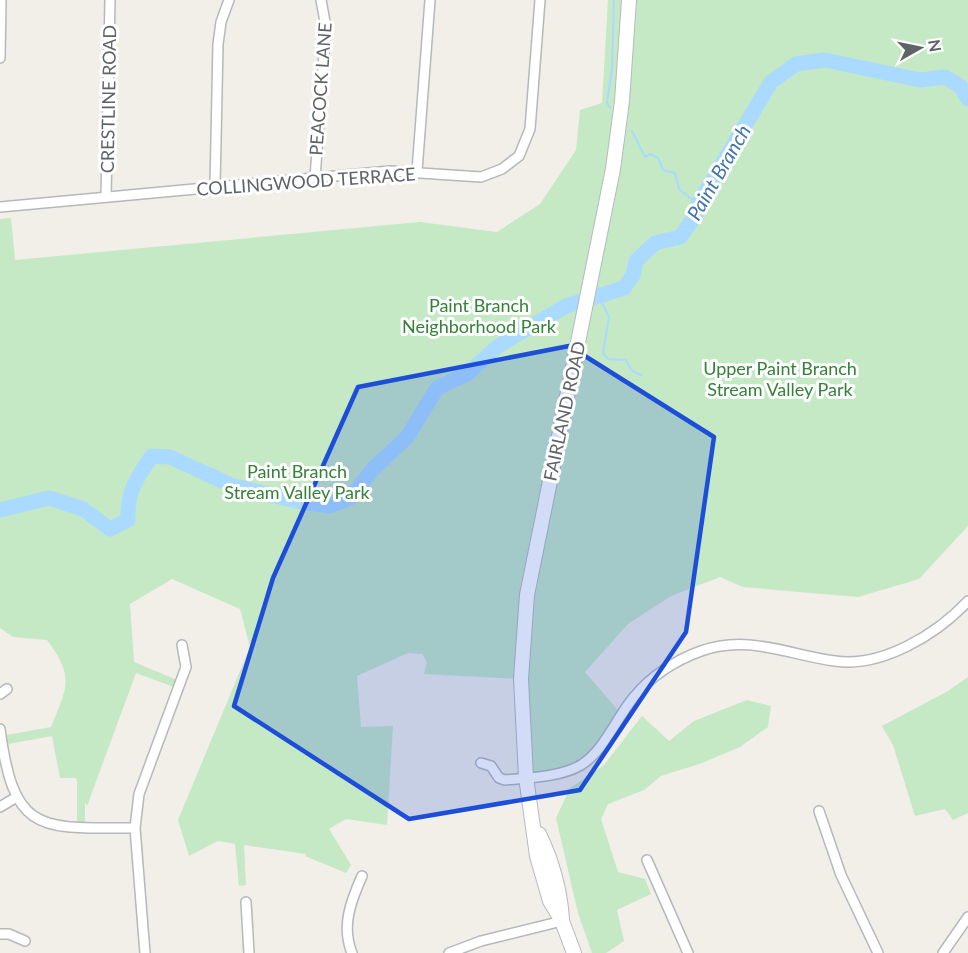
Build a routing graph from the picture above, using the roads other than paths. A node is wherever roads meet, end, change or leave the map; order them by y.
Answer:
1 (1, 0) edge
2 (110, 0) edge
3 (229, 0) edge
4 (321, 0) edge
5 (430, 0) edge
6 (540, 0) edge
7 (629, 0) edge
8 (0, 58) edge
9 (417, 171) junction
10 (315, 178) junction
11 (215, 188) junction
12 (106, 197) junction
13 (0, 207) edge
14 (968, 601) edge
15 (182, 645) dead end
16 (0, 729) edge
17 (482, 763) dead end
18 (526, 777) junction
19 (15, 798) junction
20 (0, 807) edge
21 (819, 811) dead end
22 (135, 828) junction
23 (647, 860) dead end
24 (362, 876) dead end
25 (246, 902) dead end
26 (968, 917) edge
27 (562, 921) junction
28 (0, 934) edge
29 (26, 941) dead end
30 (145, 953) edge
31 (249, 953) edge
32 (352, 953) edge
33 (449, 953) edge
34 (574, 953) edge
35 (688, 953) edge
36 (878, 953) edge
37 (943, 953) edge

1 - 8 street
2 - 12 street, CRESTLINE ROAD
3 - 11 street
4 - 10 street, PEACOCK LANE
5 - 9 street
6 - 9 street, COLLINGWOOD TERRACE
7 - 18 main road, FAIRLAND ROAD
9 - 10 street, COLLINGWOOD TERRACE
10 - 11 street, COLLINGWOOD TERRACE
11 - 12 street, COLLINGWOOD TERRACE
12 - 13 street, COLLINGWOOD TERRACE
14 - 18 street
15 - 22 street
16 - 19 street
17 - 18 street
18 - 27 main road, FAIRLAND ROAD
19 - 20 street
19 - 22 street
21 - 36 street
22 - 30 street
23 - 35 street
24 - 32 street
25 - 31 street
26 - 37 street
27 - 33 street
27 - 34 main road, FAIRLAND ROAD
28 - 29 street

